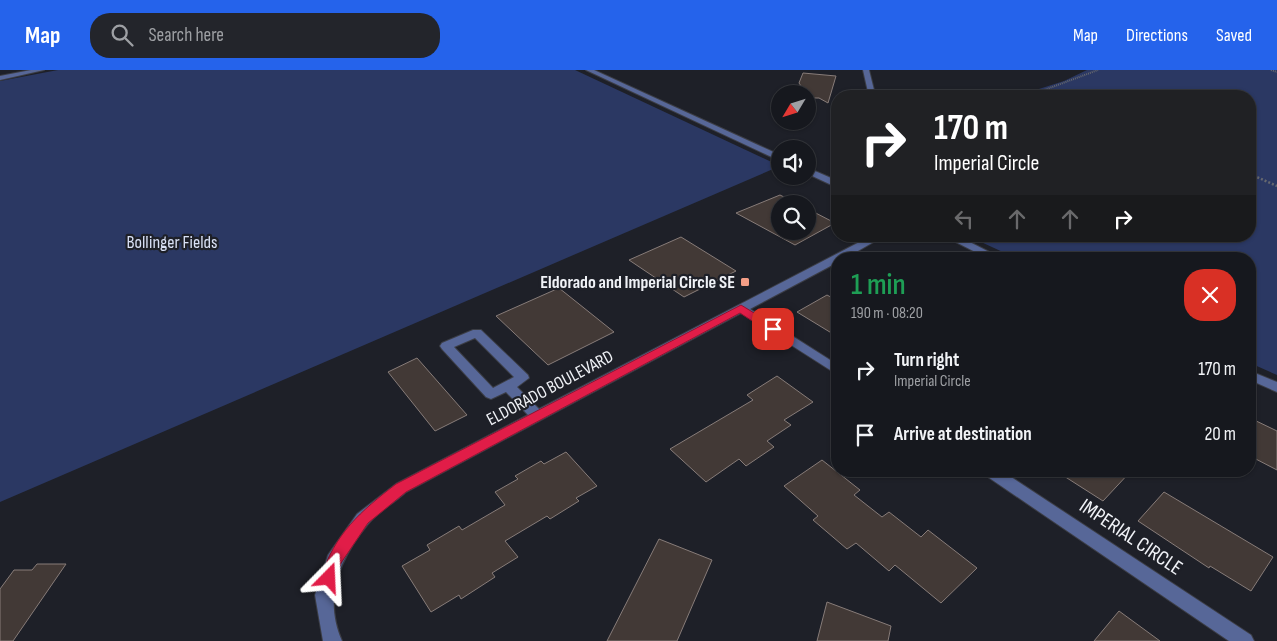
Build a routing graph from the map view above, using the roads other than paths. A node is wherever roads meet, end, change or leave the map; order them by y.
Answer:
1 (41, 70) edge
2 (589, 70) edge
3 (866, 70) edge
4 (0, 78) edge
5 (871, 90) edge
6 (771, 154) edge
7 (816, 175) edge
8 (831, 182) edge
9 (868, 242) edge
10 (962, 242) edge
11 (848, 252) edge
12 (983, 252) edge
13 (831, 261) edge
14 (741, 308) junction
15 (831, 367) edge
16 (1256, 378) edge
17 (508, 386) junction
18 (1277, 387) edge
19 (537, 416) junction
20 (999, 477) edge
21 (333, 641) edge
22 (1245, 641) edge

1 - 4 street
2 - 6 street
3 - 5 street
7 - 8 street
9 - 11 street, ELDORADO BOULEVARD
10 - 12 street
13 - 14 street, ELDORADO BOULEVARD
14 - 15 street
14 - 19 street, ELDORADO BOULEVARD
16 - 18 street
17 - 17 street
17 - 19 street
19 - 21 street, ELDORADO BOULEVARD
20 - 22 street, IMPERIAL CIRCLE

